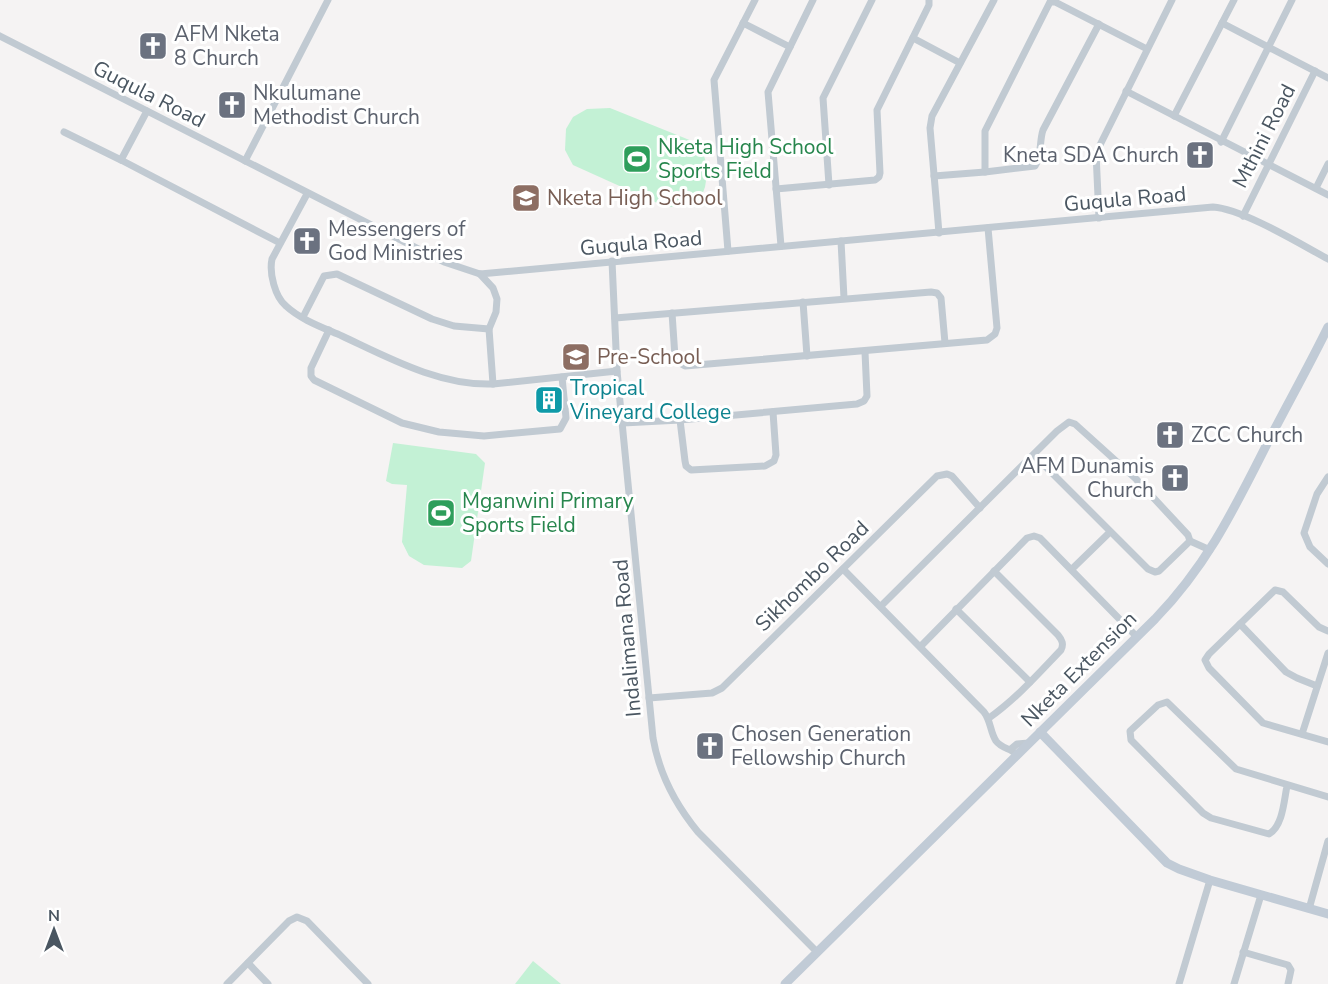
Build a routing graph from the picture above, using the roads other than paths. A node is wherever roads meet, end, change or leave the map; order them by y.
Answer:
1 (328, 0) edge
2 (755, 0) edge
3 (813, 0) edge
4 (872, 0) edge
5 (929, 0) edge
6 (994, 0) edge
7 (1172, 0) edge
8 (1233, 0) edge
9 (1292, 0) edge
10 (1222, 22) junction
11 (743, 23) junction
12 (1099, 24) junction
13 (0, 36) edge
14 (913, 38) junction
15 (790, 47) junction
16 (1268, 47) junction
17 (1147, 49) junction
18 (960, 63) junction
19 (1315, 71) junction
20 (1328, 78) edge
21 (1126, 92) junction
22 (147, 111) junction
23 (1174, 116) junction
24 (64, 132) dead end
25 (1221, 142) junction
26 (121, 160) junction
27 (245, 162) junction
28 (1328, 164) edge
29 (1268, 165) junction
30 (985, 172) junction
31 (934, 176) junction
32 (828, 184) junction
33 (1316, 188) junction
34 (776, 189) junction
35 (307, 194) junction
36 (1328, 195) edge
37 (1243, 216) junction
38 (1099, 218) junction
39 (988, 228) junction
40 (939, 233) junction
41 (841, 241) junction
42 (280, 243) junction
43 (781, 246) junction
44 (728, 251) junction
45 (1328, 259) edge
46 (612, 261) junction
47 (480, 274) junction
48 (844, 298) junction
49 (803, 302) junction
50 (672, 313) junction
51 (303, 317) junction
52 (615, 318) junction
53 (1328, 327) edge
54 (489, 329) junction
55 (329, 330) junction
56 (945, 343) junction
57 (865, 352) junction
58 (807, 356) junction
59 (617, 371) junction
60 (562, 377) junction
61 (493, 384) junction
62 (773, 412) junction
63 (680, 420) junction
64 (623, 423) junction
65 (1034, 455) junction
66 (1328, 477) edge
67 (980, 508) junction
68 (1110, 532) junction
69 (1190, 541) junction
70 (1210, 550) junction
71 (1328, 564) edge
72 (843, 569) junction
73 (1072, 569) junction
74 (994, 571) junction
75 (881, 606) junction
76 (956, 609) junction
77 (1240, 624) junction
78 (1328, 631) edge
79 (1137, 637) junction
80 (921, 646) junction
81 (1328, 654) edge
82 (1030, 682) junction
83 (1317, 686) junction
84 (649, 698) junction
85 (989, 718) junction
86 (1040, 732) junction
87 (1302, 734) junction
88 (1328, 742) edge
89 (1014, 752) junction
90 (1287, 786) junction
91 (1328, 797) edge
92 (1328, 840) edge
93 (1327, 852) edge
94 (1210, 880) junction
95 (1261, 895) junction
96 (1309, 909) junction
97 (1328, 914) edge
98 (817, 952) junction
99 (1243, 952) junction
100 (248, 963) junction
101 (227, 984) edge
102 (268, 984) edge
103 (368, 984) edge
104 (785, 984) edge
105 (1179, 984) edge
106 (1234, 984) edge
107 (1288, 984) edge

1 - 27 street
2 - 11 street
3 - 15 street
4 - 32 street
5 - 14 street
6 - 18 street
7 - 17 street
8 - 10 street
9 - 16 street
10 - 16 street
10 - 23 street
11 - 15 street
11 - 44 street
12 - 17 street
12 - 30 street
12 - 30 street
13 - 22 street, Guqula Road
14 - 18 street
14 - 32 street
15 - 34 street
16 - 19 street
16 - 25 street
17 - 21 street
18 - 31 street
19 - 20 street
19 - 29 street, Mthini Road
21 - 23 street
21 - 38 street
22 - 26 street
22 - 27 street, Guqula Road
23 - 25 street
24 - 26 street
25 - 29 street
26 - 42 street
27 - 35 street, Guqula Road
28 - 33 street
29 - 33 street
29 - 37 street, Mthini Road
30 - 31 street
31 - 40 street
32 - 34 street
33 - 36 street
34 - 43 street
35 - 42 street
35 - 47 street, Guqula Road
37 - 38 street, Guqula Road
37 - 45 street, Guqula Road
38 - 39 street, Guqula Road
39 - 40 street, Guqula Road
39 - 56 street
40 - 41 street, Guqula Road
41 - 43 street, Guqula Road
41 - 48 street
42 - 51 street
43 - 44 street, Guqula Road
44 - 46 street, Guqula Road
46 - 47 street, Guqula Road
46 - 52 street, Indalimana Road
47 - 54 street
48 - 49 street
48 - 56 street
49 - 50 street
49 - 58 street
50 - 52 street
50 - 58 street
51 - 54 street
51 - 55 street
52 - 59 street, Indalimana Road
53 - 70 street, Nketa Extension
54 - 61 street
55 - 60 street
55 - 61 street
56 - 57 street
57 - 58 street
57 - 62 street
59 - 60 street
59 - 64 street, Indalimana Road
60 - 61 street
62 - 63 street
62 - 63 street
63 - 64 street
64 - 84 street, Indalimana Road
65 - 67 street
65 - 68 street
65 - 69 street
66 - 71 street
67 - 72 street, Sikhombo Road
67 - 75 street
68 - 69 street
68 - 73 street
69 - 70 street
70 - 79 street, Nketa Extension
72 - 75 street
72 - 84 street, Sikhombo Road
73 - 74 street
73 - 79 street
74 - 76 street
74 - 82 street
75 - 80 street
76 - 80 street
76 - 82 street
77 - 78 street
77 - 83 street
77 - 87 street
79 - 86 street, Nketa Extension
80 - 85 street
81 - 83 street
82 - 85 street
83 - 87 street
84 - 98 street, Indalimana Road
85 - 89 street
86 - 89 street, Nketa Extension
86 - 94 street
87 - 88 street
89 - 98 street, Nketa Extension
90 - 90 street
90 - 91 street
92 - 93 street
93 - 96 street
94 - 95 street
94 - 105 street
95 - 96 street
95 - 99 street
96 - 97 street
98 - 104 street, Nketa Extension
99 - 106 street
99 - 107 street
100 - 101 street
100 - 102 street
100 - 103 street

